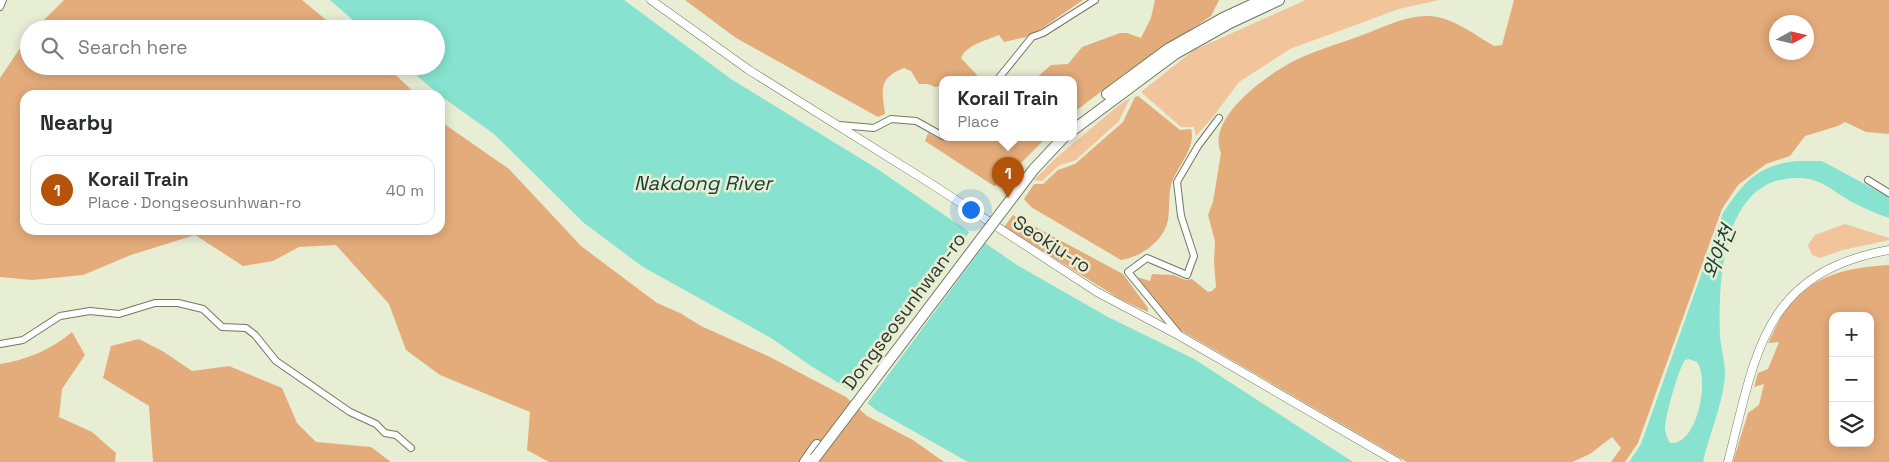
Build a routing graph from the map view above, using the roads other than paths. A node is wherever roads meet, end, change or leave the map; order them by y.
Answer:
1 (4, 0) edge
2 (651, 0) edge
3 (1095, 0) edge
4 (1262, 0) edge
5 (1279, 0) edge
6 (0, 7) edge
7 (1000, 76) edge
8 (1219, 118) dead end
9 (1077, 119) edge
10 (839, 125) junction
11 (1077, 127) edge
12 (939, 134) edge
13 (1052, 141) edge
14 (1060, 141) edge
15 (1032, 166) junction
16 (1868, 180) dead end
17 (1889, 193) edge
18 (1889, 250) edge
19 (1180, 336) junction
20 (0, 344) edge
21 (411, 448) dead end
22 (814, 460) edge
23 (805, 462) edge
24 (1397, 462) edge
25 (1728, 462) edge

1 - 6 street
2 - 10 street, Seokju-ro
3 - 7 street
4 - 9 highway
5 - 11 highway
8 - 19 street
10 - 12 street
10 - 19 street, Seokju-ro
13 - 15 highway, Dongseosunhwan-ro
14 - 15 highway, Dongseosunhwan-ro
15 - 22 highway, Dongseosunhwan-ro, bridge
15 - 23 highway, Dongseosunhwan-ro
16 - 17 street
18 - 25 street
19 - 24 street, Seokju-ro
20 - 21 street

